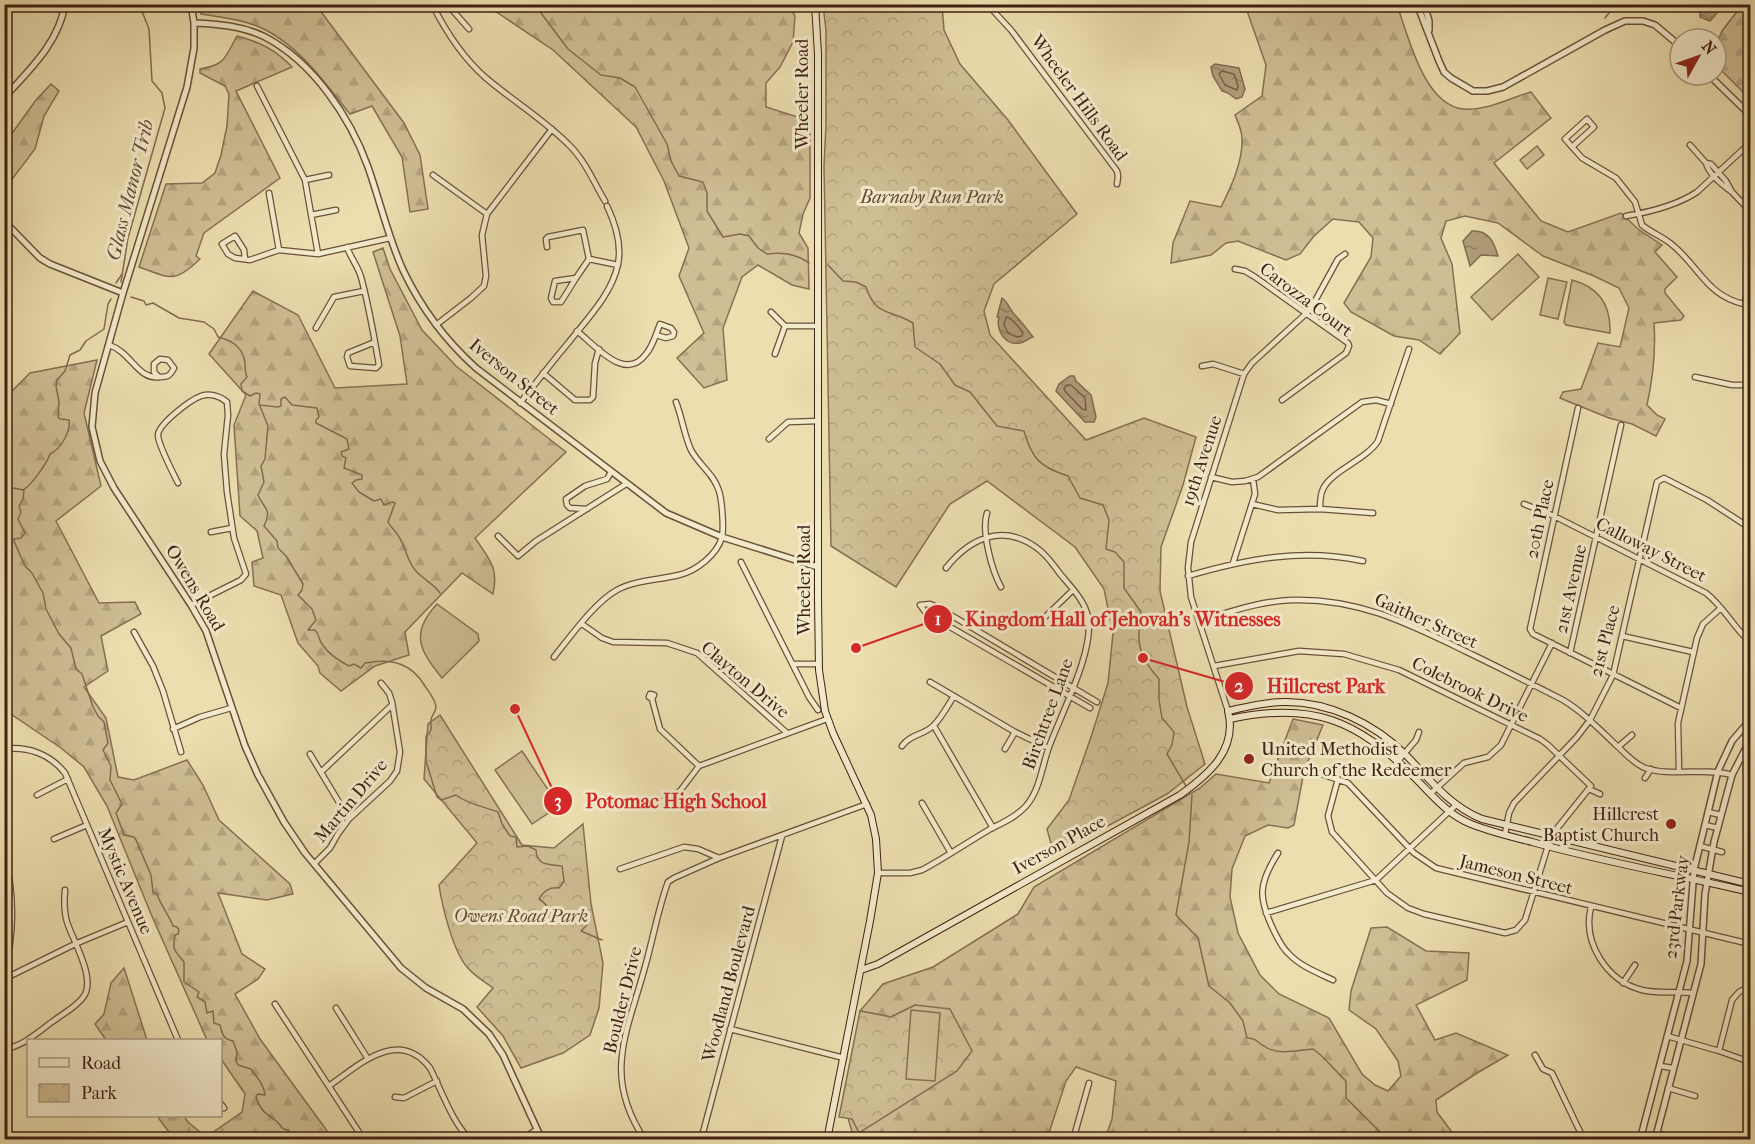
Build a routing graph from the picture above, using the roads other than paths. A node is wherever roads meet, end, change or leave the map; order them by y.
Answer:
1 (65, 4) edge
2 (191, 4) edge
3 (432, 4) edge
4 (447, 4) edge
5 (802, 4) edge
6 (814, 4) edge
7 (987, 4) edge
8 (1417, 4) edge
9 (1424, 4) edge
10 (797, 8) dead end
11 (194, 22) junction
12 (469, 29) dead end
13 (1429, 32) junction
14 (1668, 36) edge
15 (257, 86) dead end
16 (1721, 87) edge
17 (4, 98) edge
18 (1750, 115) edge
19 (552, 129) junction
20 (1750, 143) edge
21 (1690, 145) dead end
22 (1572, 147) junction
23 (1716, 174) junction
24 (330, 175) dead end
25 (433, 175) dead end
26 (305, 180) junction
27 (1117, 184) dead end
28 (268, 193) dead end
29 (336, 210) dead end
30 (1750, 212) edge
31 (487, 214) junction
32 (1637, 214) junction
33 (311, 215) junction
34 (1626, 216) dead end
35 (4, 221) edge
36 (390, 238) junction
37 (347, 247) junction
38 (547, 248) dead end
39 (279, 250) junction
40 (318, 254) junction
41 (1345, 254) dead end
42 (245, 259) junction
43 (589, 259) junction
44 (618, 265) junction
45 (1235, 269) dead end
46 (576, 278) junction
47 (1750, 283) edge
48 (364, 291) junction
49 (123, 293) junction
50 (771, 312) dead end
51 (1307, 314) junction
52 (436, 325) junction
53 (785, 326) junction
54 (818, 326) junction
55 (316, 328) dead end
56 (577, 331) junction
57 (656, 335) dead end
58 (375, 342) junction
59 (108, 345) junction
60 (598, 349) junction
61 (1409, 349) dead end
62 (775, 354) dead end
63 (1202, 366) dead end
64 (543, 373) junction
65 (1244, 374) junction
66 (159, 377) junction
67 (1695, 377) dead end
68 (1750, 385) edge
69 (1282, 400) dead end
70 (676, 402) dead end
71 (519, 403) junction
72 (1391, 404) junction
73 (1578, 408) dead end
74 (818, 421) junction
75 (1621, 425) dead end
76 (769, 438) dead end
77 (611, 472) junction
78 (1211, 477) junction
79 (1253, 479) junction
80 (178, 483) dead end
81 (626, 484) junction
82 (1252, 504) junction
83 (1524, 504) dead end
84 (587, 509) junction
85 (1320, 509) junction
86 (987, 513) dead end
87 (1373, 513) dead end
88 (1554, 516) junction
89 (232, 528) junction
90 (1750, 528) edge
91 (211, 532) dead end
92 (498, 536) dead end
93 (722, 537) junction
94 (987, 537) junction
95 (1596, 537) junction
96 (1638, 558) junction
97 (1363, 561) dead end
98 (741, 562) dead end
99 (1233, 563) junction
100 (818, 567) junction
101 (946, 568) dead end
102 (1188, 576) junction
103 (1001, 587) dead end
104 (1073, 590) junction
105 (192, 604) junction
106 (1722, 608) junction
107 (1045, 617) dead end
108 (1199, 621) junction
109 (582, 624) junction
110 (134, 632) dead end
111 (1622, 636) junction
112 (1750, 642) edge
113 (1552, 643) junction
114 (1693, 652) junction
115 (1570, 653) junction
116 (554, 657) dead end
117 (793, 664) junction
118 (819, 664) junction
119 (1214, 666) junction
120 (1613, 675) junction
121 (930, 682) dead end
122 (381, 683) dead end
123 (1532, 684) junction
124 (1072, 687) junction
125 (954, 696) junction
126 (1069, 696) junction
127 (652, 699) dead end
128 (1097, 702) dead end
129 (392, 705) junction
130 (231, 708) junction
131 (1090, 708) dead end
132 (1681, 708) junction
133 (818, 710) dead end
134 (1228, 711) junction
135 (827, 719) junction
136 (1230, 719) junction
137 (1590, 720) junction
138 (1750, 720) edge
139 (934, 726) junction
140 (1511, 726) junction
141 (173, 729) junction
142 (1015, 732) junction
143 (1419, 732) dead end
144 (787, 733) junction
145 (1632, 735) dead end
146 (1750, 741) edge
147 (902, 746) dead end
148 (1618, 747) junction
149 (1048, 748) junction
150 (4, 749) edge
151 (1005, 749) dead end
152 (181, 752) dead end
153 (310, 754) dead end
154 (1404, 754) junction
155 (1560, 755) junction
156 (1398, 761) junction
157 (699, 766) junction
158 (1309, 770) dead end
159 (1651, 770) junction
160 (1679, 771) junction
161 (1718, 771) junction
162 (321, 772) junction
163 (1732, 775) junction
164 (1645, 778) dead end
165 (68, 779) junction
166 (1338, 779) junction
167 (1437, 787) junction
168 (1590, 788) junction
169 (1430, 794) junction
170 (1600, 794) dead end
171 (37, 795) dead end
172 (922, 803) dead end
173 (614, 804) dead end
174 (867, 804) junction
175 (1456, 805) junction
176 (1450, 812) junction
177 (1708, 812) junction
178 (1721, 815) junction
179 (349, 819) junction
180 (87, 825) junction
181 (1705, 825) junction
182 (1507, 826) junction
183 (993, 828) junction
184 (1718, 828) junction
185 (1505, 834) junction
186 (782, 836) junction
187 (1551, 836) junction
188 (54, 839) dead end
189 (1700, 846) junction
190 (1548, 847) junction
191 (1409, 848) junction
192 (1712, 849) junction
193 (4, 852) edge
194 (1722, 852) dead end
195 (1278, 853) dead end
196 (951, 854) junction
197 (719, 858) junction
198 (314, 864) junction
199 (620, 869) dead end
200 (1694, 870) junction
201 (878, 873) junction
202 (1708, 874) junction
203 (1376, 880) junction
204 (1693, 880) junction
205 (1707, 883) junction
206 (1750, 884) edge
207 (65, 890) dead end
208 (1750, 892) edge
209 (1535, 893) junction
210 (1591, 907) junction
211 (1266, 912) junction
212 (128, 922) junction
213 (1690, 929) junction
214 (1704, 933) junction
215 (75, 944) junction
216 (1750, 944) edge
217 (1635, 965) dead end
218 (861, 970) junction
219 (4, 972) edge
220 (4, 979) edge
221 (1333, 980) dead end
222 (1623, 983) junction
223 (1750, 986) edge
224 (1679, 992) junction
225 (1693, 993) junction
226 (275, 1004) dead end
227 (336, 1008) dead end
228 (730, 1029) junction
229 (1667, 1036) junction
230 (177, 1039) edge
231 (1681, 1040) junction
232 (4, 1049) edge
233 (1719, 1051) junction
234 (1535, 1055) dead end
235 (844, 1058) junction
236 (368, 1059) junction
237 (1748, 1061) edge
238 (1660, 1066) junction
239 (1673, 1068) junction
240 (437, 1081) junction
241 (1089, 1083) dead end
242 (329, 1086) junction
243 (1668, 1088) junction
244 (1695, 1096) dead end
245 (395, 1097) dead end
246 (536, 1130) junction
247 (1657, 1133) junction
248 (465, 1134) junction
249 (364, 1140) edge
250 (459, 1140) edge
251 (471, 1140) edge
252 (521, 1140) edge
253 (542, 1140) edge
254 (645, 1140) edge
255 (701, 1140) edge
256 (827, 1140) edge
257 (1074, 1140) edge
258 (1584, 1140) edge
259 (1640, 1140) edge
260 (1655, 1140) edge
261 (1682, 1140) edge
262 (1749, 1140) edge

1 - 17 street
2 - 11 street, Owens Road
3 - 19 street
4 - 12 street
5 - 10 street
6 - 54 main road, Wheeler Road
7 - 27 street, Wheeler Hills Road
8 - 13 street
9 - 13 street
11 - 36 street, Iverson Street
11 - 49 street, Owens Road
13 - 14 street
15 - 26 street
16 - 18 street
19 - 31 street
19 - 44 street
20 - 23 street
21 - 23 street
22 - 22 street
22 - 32 street
23 - 30 street
23 - 32 street
24 - 26 street
25 - 31 street
26 - 33 street
28 - 39 street
29 - 33 street
31 - 52 street
32 - 34 street
32 - 47 street
33 - 40 street
35 - 49 street
36 - 37 street
36 - 52 street, Iverson Street
37 - 40 street
37 - 48 street
38 - 43 street
39 - 40 street
39 - 42 street
41 - 51 street, 19th Avenue
42 - 42 street
43 - 44 street
43 - 46 street
44 - 56 street
45 - 51 street, Carozza Court
46 - 46 street
48 - 55 street
48 - 58 street
49 - 59 street, Owens Road
50 - 53 street
51 - 65 street, 19th Avenue
51 - 69 street, Carozza Court
52 - 71 street, Iverson Street
53 - 54 street
53 - 62 street
54 - 74 main road, Wheeler Road
56 - 60 street
56 - 64 street
57 - 60 street
58 - 58 street
59 - 66 street
59 - 105 street, Owens Road
60 - 64 street
61 - 72 street
63 - 65 street
64 - 71 street
65 - 78 street, 19th Avenue
66 - 66 street
67 - 68 street
70 - 93 street
71 - 77 street, Iverson Street
72 - 79 street
72 - 85 street
73 - 88 street, 20th Place
74 - 76 street
74 - 100 main road, Wheeler Road
75 - 95 street, 21st Avenue
77 - 81 street, Iverson Street
77 - 84 street
78 - 79 street
78 - 102 street, 19th Avenue
79 - 82 street
80 - 89 street
81 - 84 street
81 - 93 street, Iverson Street
82 - 85 street
82 - 99 street
83 - 88 street, Calloway Street
84 - 92 street
85 - 87 street
86 - 94 street
88 - 95 street, Calloway Street
88 - 113 street, 20th Place
89 - 91 street
89 - 105 street
90 - 96 street, 21st Place
93 - 100 street, Iverson Street
93 - 109 street
94 - 101 street
94 - 103 street
94 - 104 street, Birchtree Lane
95 - 96 street, Calloway Street
95 - 115 street, 21st Avenue
96 - 106 street, Calloway Street
96 - 111 street, 21st Place
97 - 99 street
98 - 117 street
99 - 102 street
100 - 118 main road, Wheeler Road
102 - 108 street, 19th Avenue
104 - 107 street
104 - 124 street, Birchtree Lane
105 - 130 street, Owens Road
106 - 112 street, Calloway Street
106 - 114 street
108 - 119 street, 19th Avenue
108 - 123 street, Gaither Street
109 - 116 street
109 - 144 street, Clayton Drive
110 - 141 street
111 - 114 street
111 - 120 street, 21st Place
113 - 115 street
113 - 123 street, 21st Avenue
114 - 132 street
115 - 120 street
117 - 118 street
117 - 133 street
118 - 135 main road, Wheeler Road
119 - 134 street, 19th Avenue
119 - 140 street, Colebrook Drive
120 - 132 street
120 - 137 street, 21st Place
121 - 125 street
122 - 129 street, Martin Drive
123 - 137 street, Gaither Street
123 - 140 street, 21st Avenue
124 - 126 street, Birchtree Lane
124 - 126 street
124 - 128 street
125 - 139 street
125 - 142 street
126 - 131 street
126 - 149 street, Birchtree Lane
127 - 157 street
129 - 162 street
129 - 179 street, Martin Drive
130 - 141 street
130 - 198 street, Owens Road
132 - 160 street
134 - 136 main road, Iverson Place
134 - 154 main road
135 - 144 street
135 - 174 main road, Wheeler Road
136 - 156 main road
136 - 218 main road, Iverson Place
137 - 148 street, Gaither Street
137 - 155 street, 21st Place
138 - 161 street, 23rd Parkway
139 - 147 street
139 - 183 street
140 - 155 street, Colebrook Drive
140 - 167 street, 21st Avenue
141 - 152 street
142 - 149 street
142 - 151 street
143 - 154 street
144 - 157 street
145 - 148 street
146 - 163 street, 23rd Parkway
148 - 159 street, Gaither Street
149 - 183 street, Birchtree Lane
150 - 165 street, Mystic Avenue
153 - 162 street
154 - 156 street
154 - 167 main road
155 - 168 street, Colebrook Drive
155 - 182 street, 21st Place
156 - 169 main road
157 - 173 street
158 - 166 street, Jameson Street
159 - 160 street, Gaither Street
159 - 164 street
160 - 161 street, Gaither Street
161 - 163 street, Gaither Street
161 - 177 street, 23rd Parkway
162 - 179 street
163 - 178 street, 23rd Parkway
165 - 171 street
165 - 180 street, Mystic Avenue
166 - 191 street, Jameson Street
166 - 203 street
167 - 169 street, 21st Avenue
167 - 175 main road
168 - 170 street
168 - 187 street
169 - 176 main road
172 - 196 street
174 - 186 street
174 - 201 main road, Wheeler Road
175 - 176 street
175 - 182 main road
176 - 185 main road
176 - 191 street
177 - 178 street
177 - 181 street, 23rd Parkway
178 - 184 street, 23rd Parkway
179 - 198 street, Martin Drive
180 - 188 street
180 - 212 street, Mystic Avenue
181 - 184 street
181 - 189 street, 23rd Parkway
182 - 185 street, 21st Place
182 - 187 main road
183 - 196 street, Birchtree Lane
184 - 192 street, 23rd Parkway
185 - 190 main road
186 - 197 street
186 - 228 street, Woodland Boulevard
187 - 190 street
187 - 200 main road
189 - 192 street
189 - 200 street, 23rd Parkway
190 - 204 main road
190 - 209 street
191 - 203 street
191 - 209 street, Jameson Street
192 - 194 street
192 - 202 street, 23rd Parkway
193 - 219 street
195 - 211 street
196 - 201 street, Birchtree Lane
197 - 199 street
197 - 254 street, Boulder Drive
198 - 246 street, Owens Road
200 - 202 main road
200 - 204 street, 23rd Parkway
201 - 218 main road, Wheeler Road
202 - 205 street, 23rd Parkway
202 - 206 main road
203 - 209 street
203 - 211 street
204 - 205 main road
204 - 213 street, 23rd Parkway
205 - 208 main road
205 - 214 street, 23rd Parkway
207 - 215 street
209 - 210 street, Jameson Street
210 - 213 street, Jameson Street
210 - 222 street
211 - 221 street
212 - 215 street
212 - 230 street, Mystic Avenue
213 - 214 street, Jameson Street
213 - 224 street, 23rd Parkway
214 - 216 street, Jameson Street
214 - 225 street, 23rd Parkway
215 - 220 street
215 - 232 street
217 - 222 street
218 - 235 main road, Wheeler Road
222 - 224 street
223 - 233 street
224 - 225 street
224 - 229 street, 23rd Parkway
225 - 231 street, 23rd Parkway
226 - 242 street
227 - 236 street
228 - 235 street
228 - 255 street, Woodland Boulevard
229 - 231 street
229 - 238 street, 23rd Parkway
231 - 233 street
231 - 239 street, 23rd Parkway
233 - 237 street
234 - 258 street
235 - 256 main road, Wheeler Road
236 - 240 street
236 - 242 street
237 - 262 street
238 - 239 street
238 - 259 street, 23rd Parkway
239 - 243 street, 23rd Parkway
240 - 245 street
240 - 248 street
241 - 257 street
242 - 249 street
243 - 244 street
243 - 247 street, 23rd Parkway
246 - 252 street
246 - 253 street, Owens Road
247 - 260 street, 23rd Parkway
247 - 261 street
248 - 250 street
248 - 251 street

